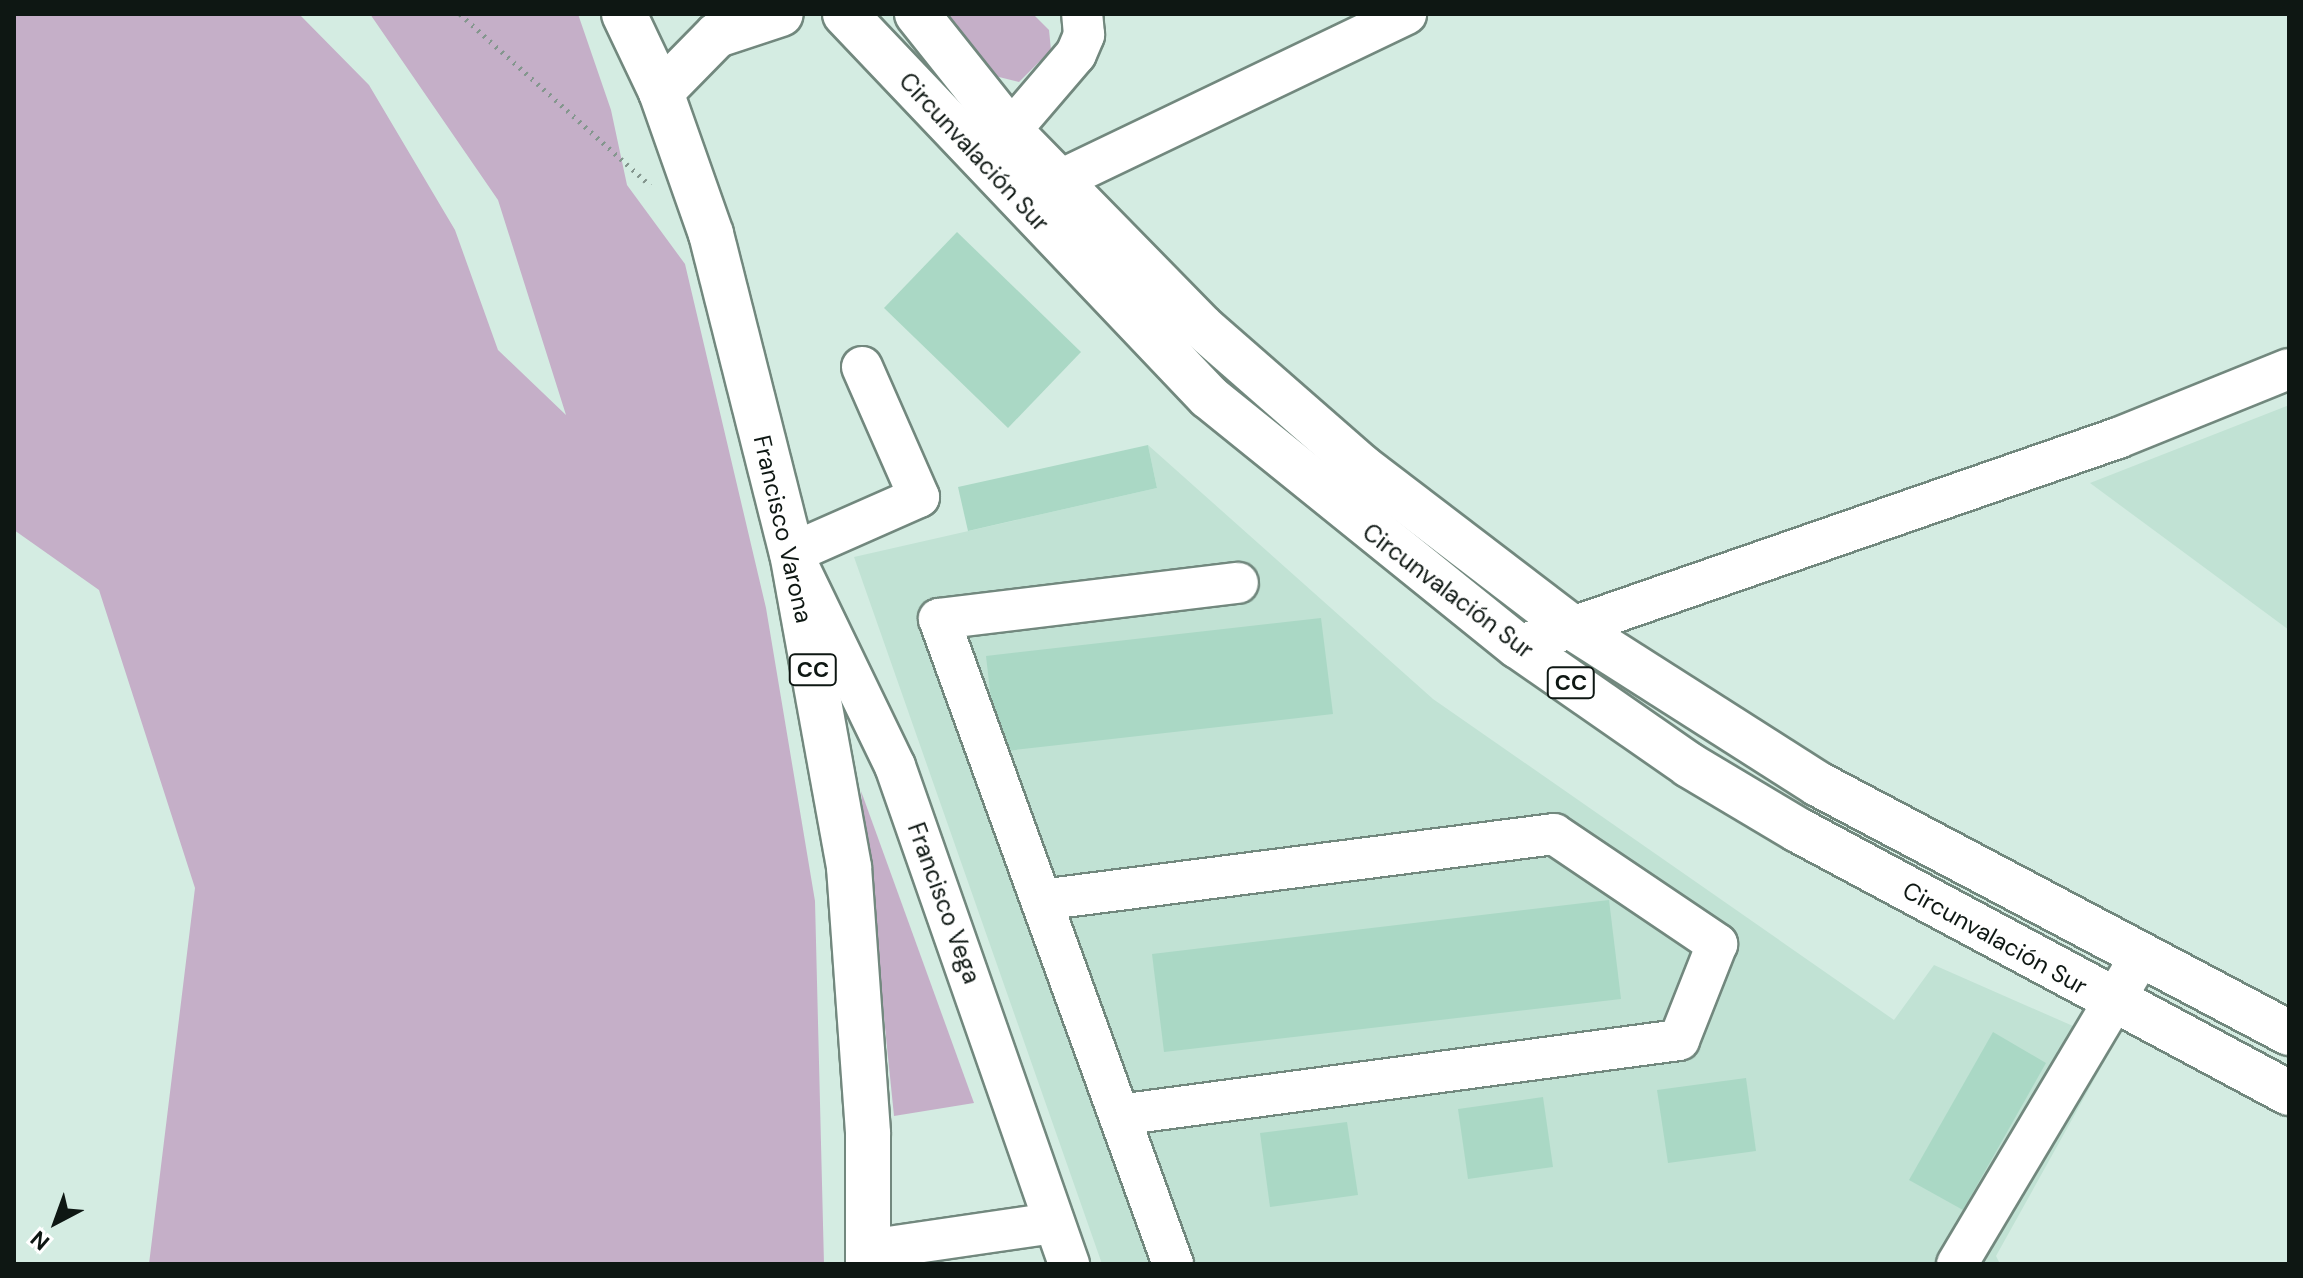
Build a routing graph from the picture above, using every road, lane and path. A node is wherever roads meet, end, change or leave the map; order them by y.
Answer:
1 (460, 14) edge
2 (624, 14) edge
3 (655, 14) edge
4 (781, 14) edge
5 (845, 14) edge
6 (917, 14) edge
7 (1082, 14) edge
8 (1406, 14) edge
9 (661, 92) junction
10 (1010, 131) junction
11 (1058, 181) junction
12 (657, 191) dead end
13 (1019, 199) junction
14 (862, 367) dead end
15 (2289, 369) edge
16 (792, 553) junction
17 (1238, 583) dead end
18 (1570, 626) junction
19 (1518, 646) junction
20 (1041, 900) junction
21 (2140, 957) junction
22 (2111, 1002) junction
23 (2289, 1033) edge
24 (2289, 1093) edge
25 (1119, 1115) junction
26 (1054, 1223) junction
27 (868, 1257) edge
28 (1069, 1264) edge
29 (1173, 1264) edge
30 (1957, 1264) edge

1 - 12 path
2 - 9 main road, CC
3 - 9 main road, CC
4 - 9 main road
5 - 13 main road, Circunvalación Sur / CC
6 - 10 main road, Circunvalación Sur / CC
7 - 10 street
8 - 11 street
9 - 16 main road, Francisco Varona / CC
10 - 11 main road, Circunvalación Sur / CC
11 - 13 street
11 - 18 main road, Circunvalación Sur / CC
13 - 19 main road, Circunvalación Sur / CC
14 - 16 street
15 - 18 street
16 - 26 street, Francisco Vega
16 - 27 main road, Francisco Varona / CC
17 - 20 street
18 - 19 street
18 - 21 main road, Circunvalación Sur / CC
19 - 22 main road, Circunvalación Sur / CC
20 - 25 street
20 - 25 street
21 - 22 street
21 - 23 main road, Circunvalación Sur / CC
22 - 24 main road, Circunvalación Sur / CC
22 - 30 street
25 - 29 street
26 - 27 street
26 - 28 street, Francisco Vega

